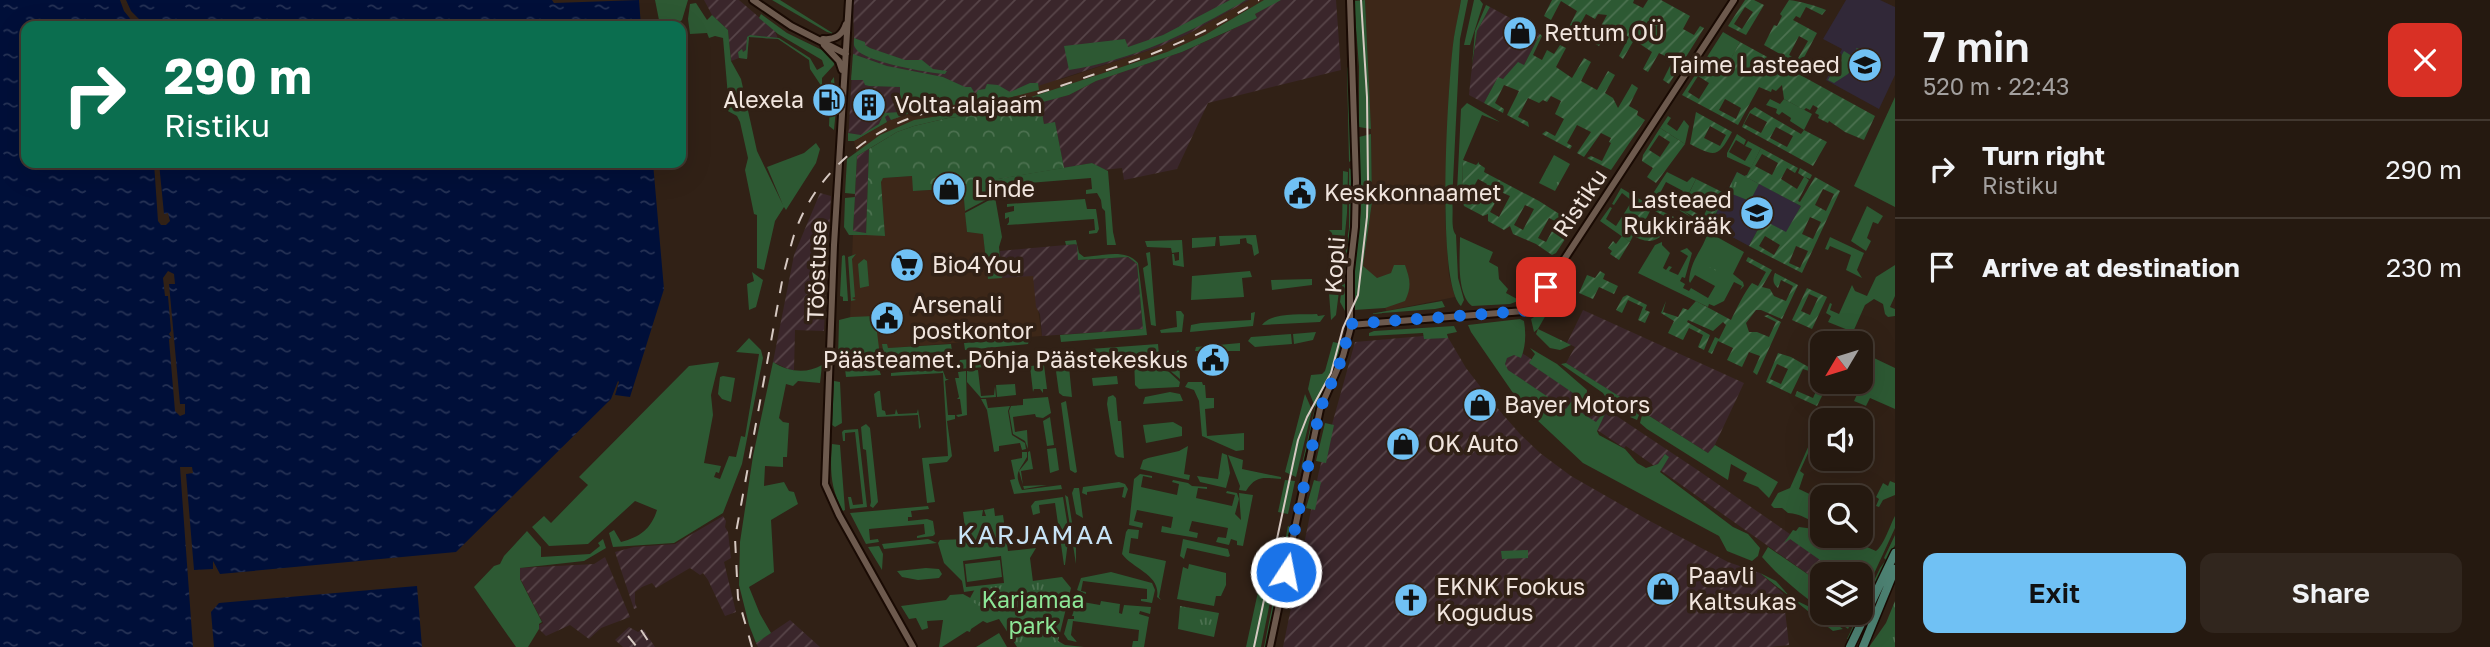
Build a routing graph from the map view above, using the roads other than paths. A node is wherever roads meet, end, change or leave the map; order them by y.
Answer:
1 (753, 0) edge
2 (849, 0) edge
3 (1350, 0) edge
4 (1734, 0) edge
5 (849, 14) junction
6 (817, 39) junction
7 (846, 54) junction
8 (843, 74) junction
9 (1350, 324) junction
10 (1895, 553) edge
11 (1895, 569) edge
12 (913, 647) edge
13 (1270, 647) edge
14 (1850, 647) edge
15 (1863, 647) edge

1 - 6 street
2 - 5 street, Tööstuse
3 - 9 street, Kopli
4 - 9 street, Ristiku
5 - 6 street
5 - 7 street, Tööstuse
6 - 7 street
6 - 8 street
7 - 8 street, Tööstuse
8 - 12 street, Tööstuse
9 - 13 street, Kopli
10 - 14 main road
11 - 15 main road

